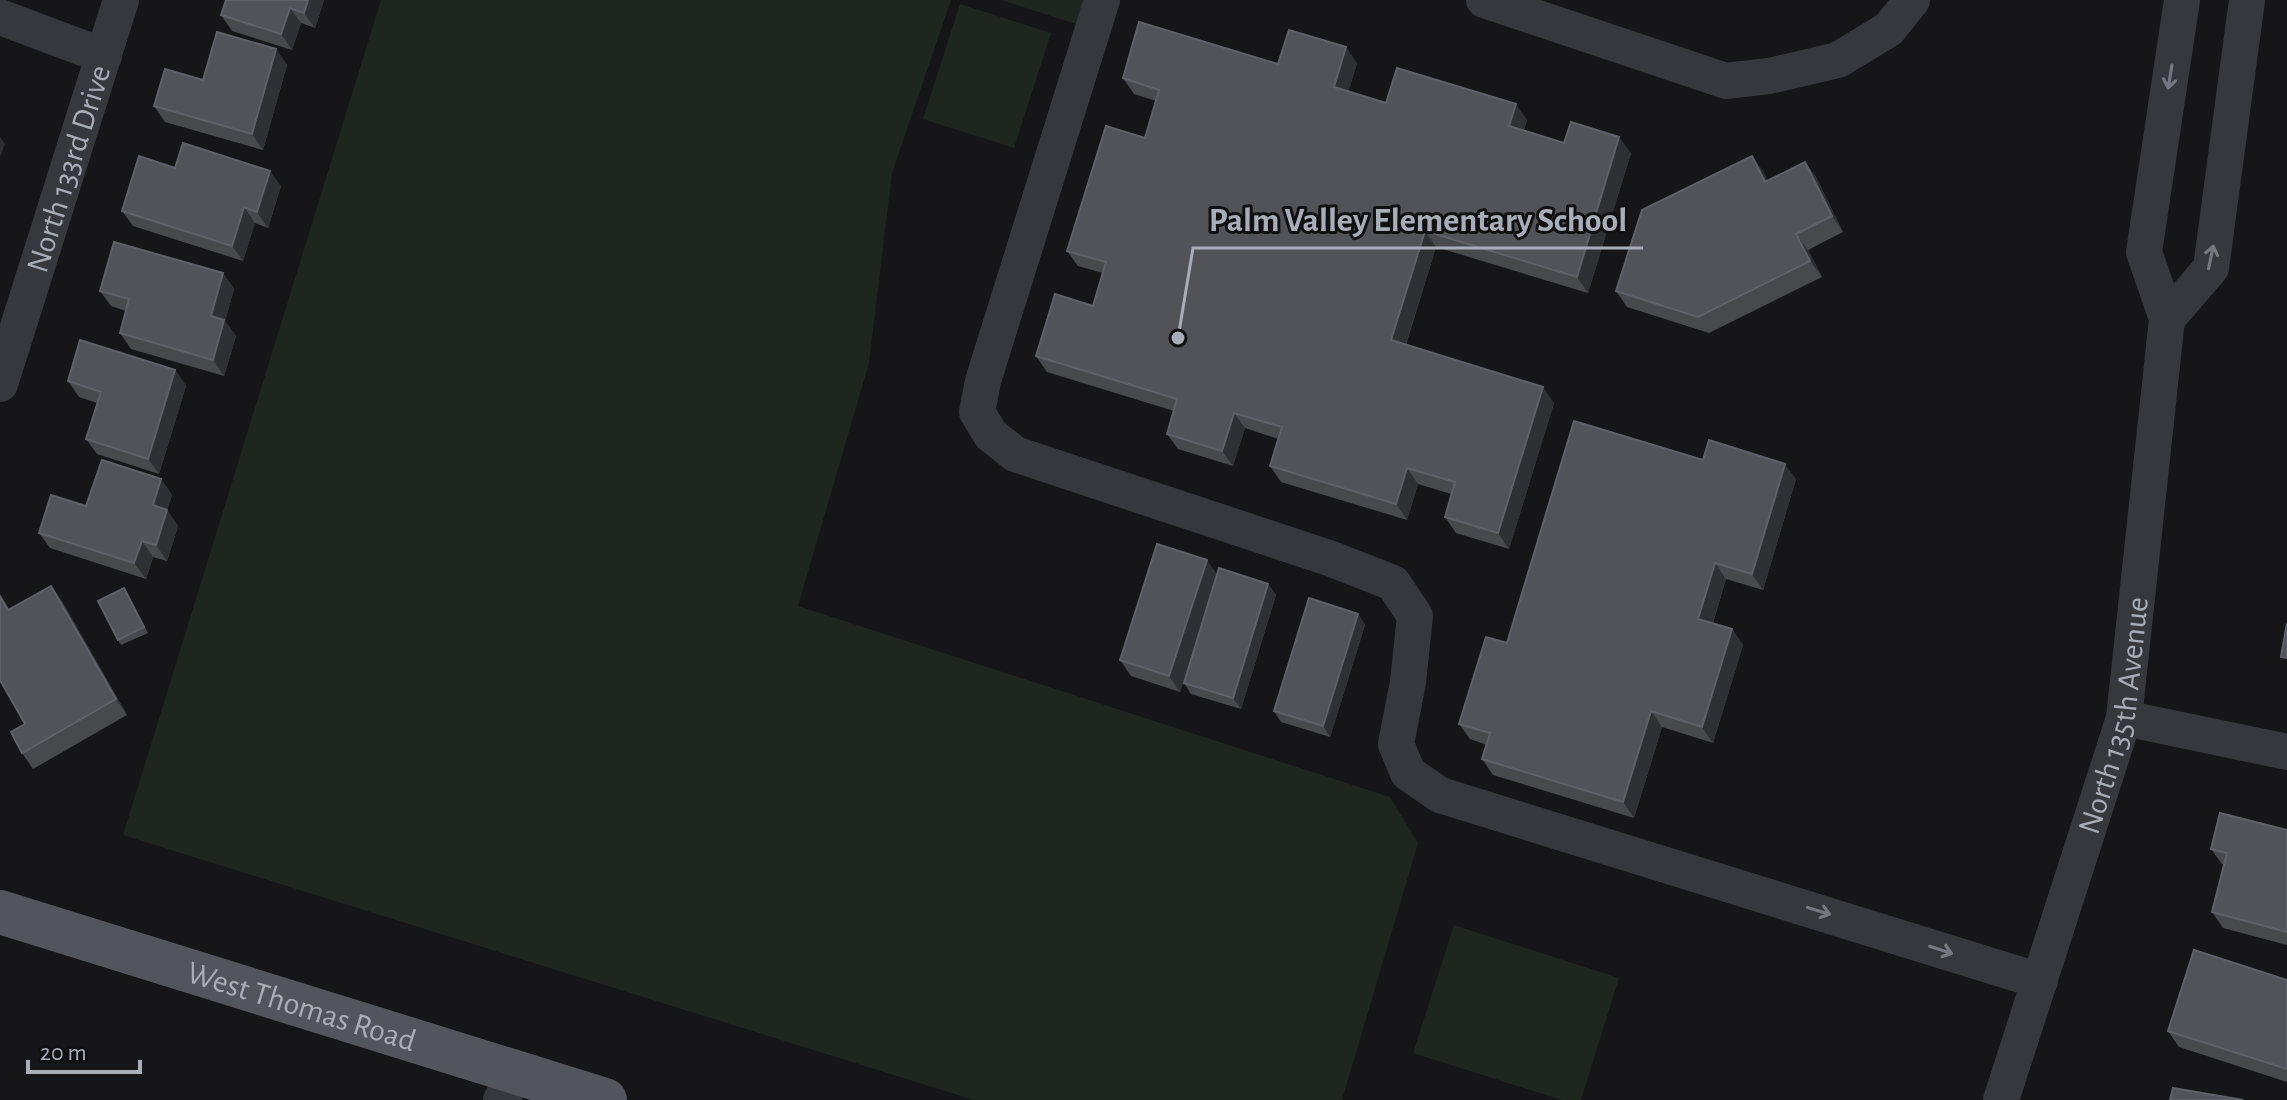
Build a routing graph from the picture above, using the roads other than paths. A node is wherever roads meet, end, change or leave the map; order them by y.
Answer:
1 (121, 0) edge
2 (1102, 0) edge
3 (1484, 0) edge
4 (1912, 0) edge
5 (2182, 0) edge
6 (2247, 0) edge
7 (0, 17) edge
8 (104, 56) junction
9 (2167, 319) junction
10 (0, 384) edge
11 (2124, 718) junction
12 (2287, 752) edge
13 (0, 912) edge
14 (2040, 981) junction
15 (513, 1091) edge
16 (605, 1100) edge
17 (2001, 1100) edge

1 - 8 street, North 133rd Drive
2 -> 14 street
3 - 4 street
5 -> 9 street, North 135th Avenue
9 -> 6 street
7 - 8 street
8 - 10 street, North 133rd Drive
9 - 11 street, North 135th Avenue
11 - 12 street
11 - 14 street, North 135th Avenue
13 - 15 main road, West Thomas Road
14 - 17 street, North 135th Avenue
15 - 16 main road, West Thomas Road

